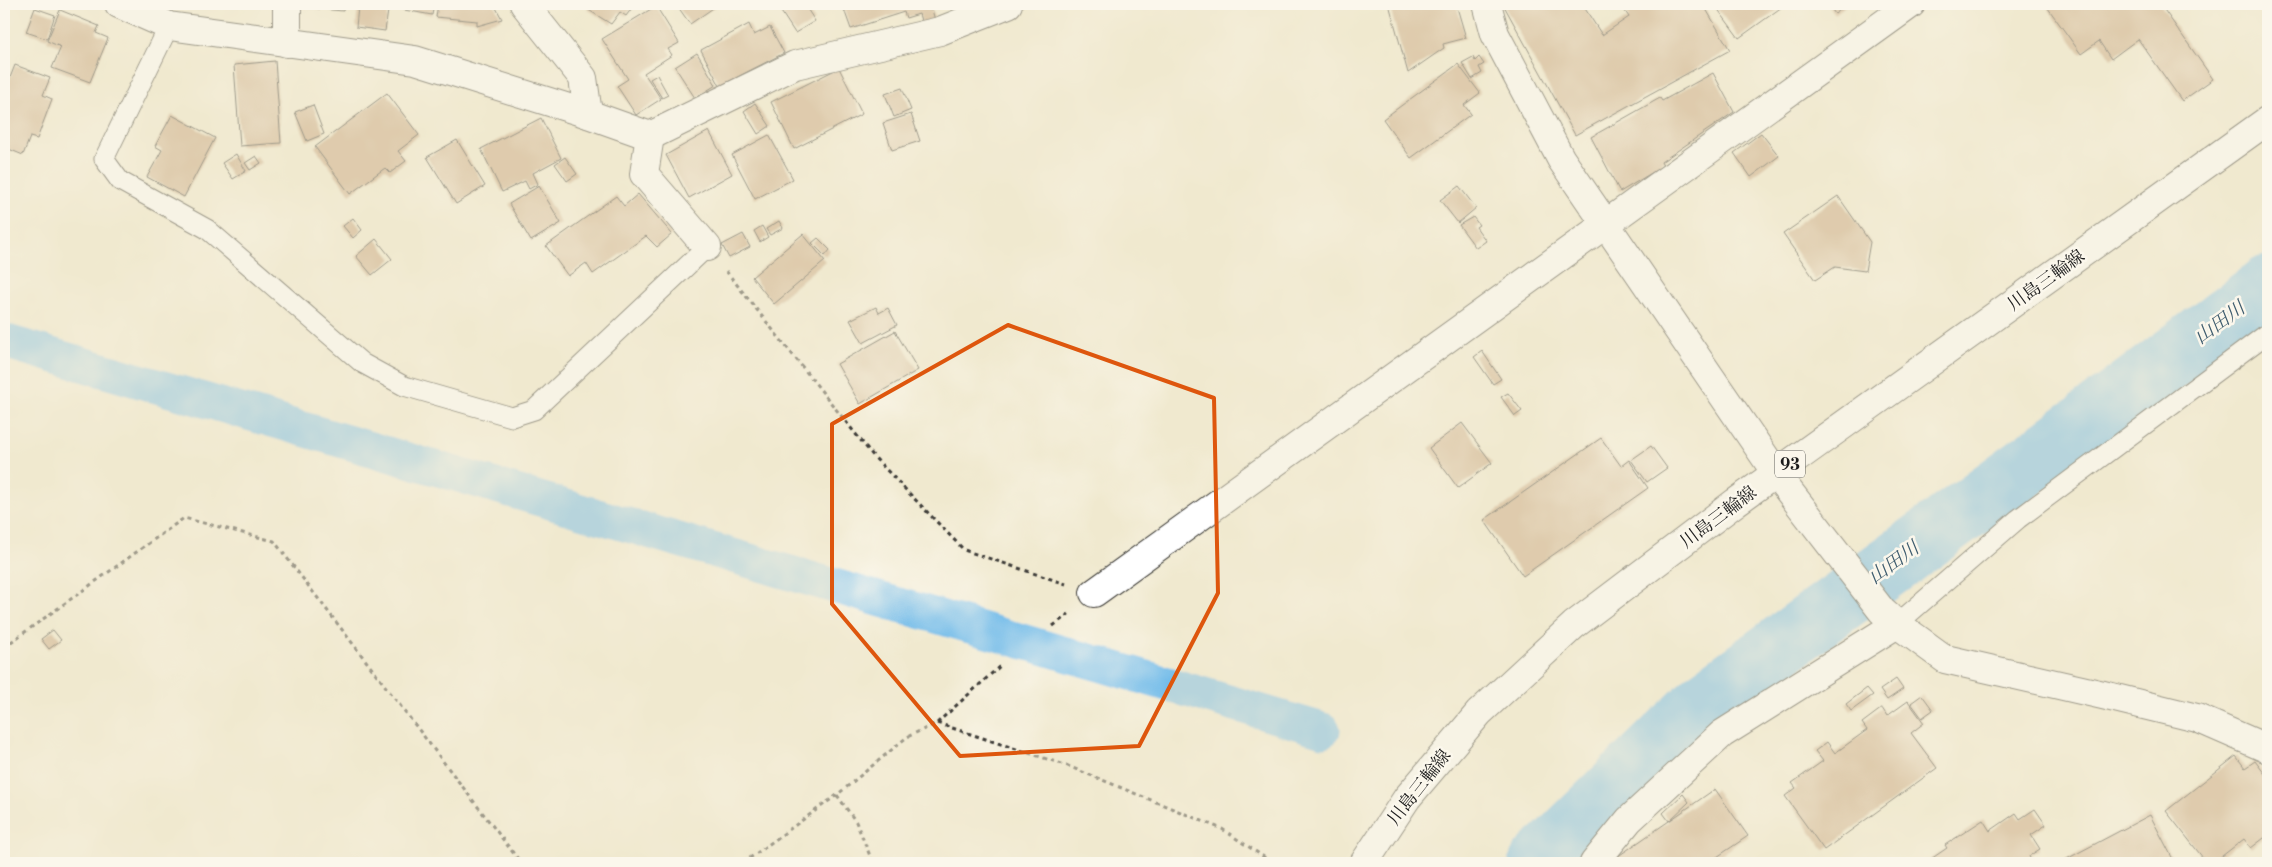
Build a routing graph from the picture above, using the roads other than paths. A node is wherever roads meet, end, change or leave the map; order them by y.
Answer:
1 (119, 4) edge
2 (287, 4) edge
3 (524, 4) edge
4 (1008, 4) edge
5 (1486, 4) edge
6 (1911, 4) edge
7 (169, 26) junction
8 (287, 43) junction
9 (588, 114) junction
10 (2268, 120) edge
11 (650, 136) junction
12 (1605, 225) junction
13 (707, 247) joint
14 (2268, 333) edge
15 (1781, 480) junction
16 (1094, 593) road end
17 (1889, 618) junction
18 (2268, 749) edge
19 (1364, 863) edge
20 (1594, 863) edge

1 - 7 street
2 - 8 street
3 - 9 street
4 - 11 street
5 - 12 street
6 - 12 street
7 - 8 street
7 - 13 lane
8 - 9 street
9 - 11 street
10 - 15 street, 川島三輪線 / 93
11 - 13 street
12 - 15 street
12 - 16 street
14 - 17 lane
15 - 17 street
15 - 19 street, 川島三輪線 / 93
17 - 18 street
17 - 20 street

